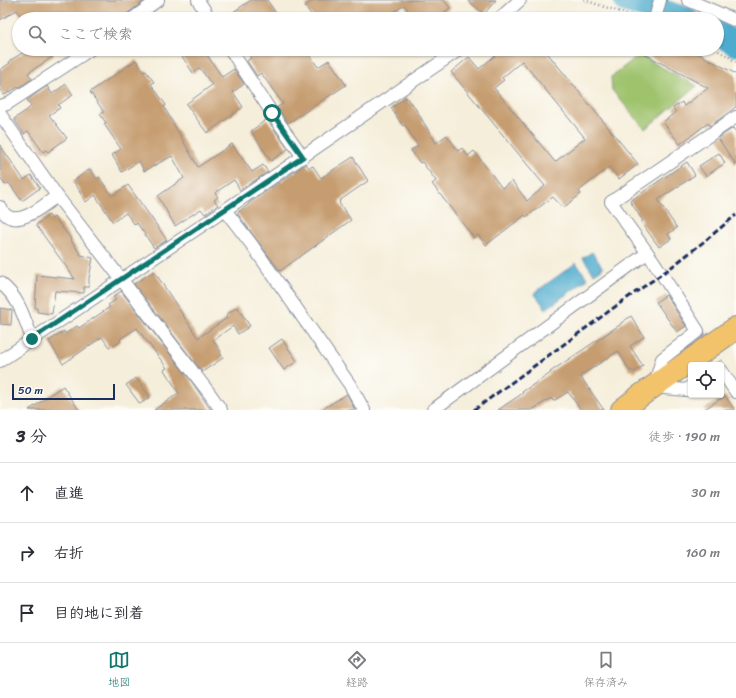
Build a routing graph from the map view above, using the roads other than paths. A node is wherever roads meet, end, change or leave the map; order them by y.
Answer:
1 (158, 0) edge
2 (198, 0) edge
3 (520, 0) edge
4 (660, 0) edge
5 (688, 0) edge
6 (142, 12) edge
7 (206, 12) edge
8 (507, 12) edge
9 (656, 12) edge
10 (716, 12) edge
11 (724, 16) edge
12 (736, 21) edge
13 (80, 56) edge
14 (235, 56) edge
15 (450, 56) edge
16 (0, 106) edge
17 (0, 114) edge
18 (736, 117) edge
19 (303, 157) junction
20 (58, 196) junction
21 (0, 207) edge
22 (225, 210) junction
23 (647, 252) junction
24 (122, 280) junction
25 (0, 283) edge
26 (736, 328) edge
27 (32, 339) junction
28 (0, 361) edge
29 (724, 374) edge
30 (654, 387) junction
31 (688, 389) edge
32 (736, 392) edge
33 (221, 410) edge
34 (364, 410) edge
35 (433, 410) edge
36 (622, 410) edge

1 - 6 street
2 - 7 street
3 - 8 street
4 - 9 street
5 - 10 street
11 - 12 street
13 - 16 street
14 - 19 street
15 - 19 street
17 - 20 street
18 - 23 street
19 - 22 street
20 - 21 street
20 - 24 street
22 - 24 street
22 - 34 street
23 - 30 street
23 - 35 street
24 - 27 street
24 - 33 street
25 - 27 street
26 - 30 highway
27 - 28 street
29 - 32 street
30 - 31 street
30 - 36 highway

